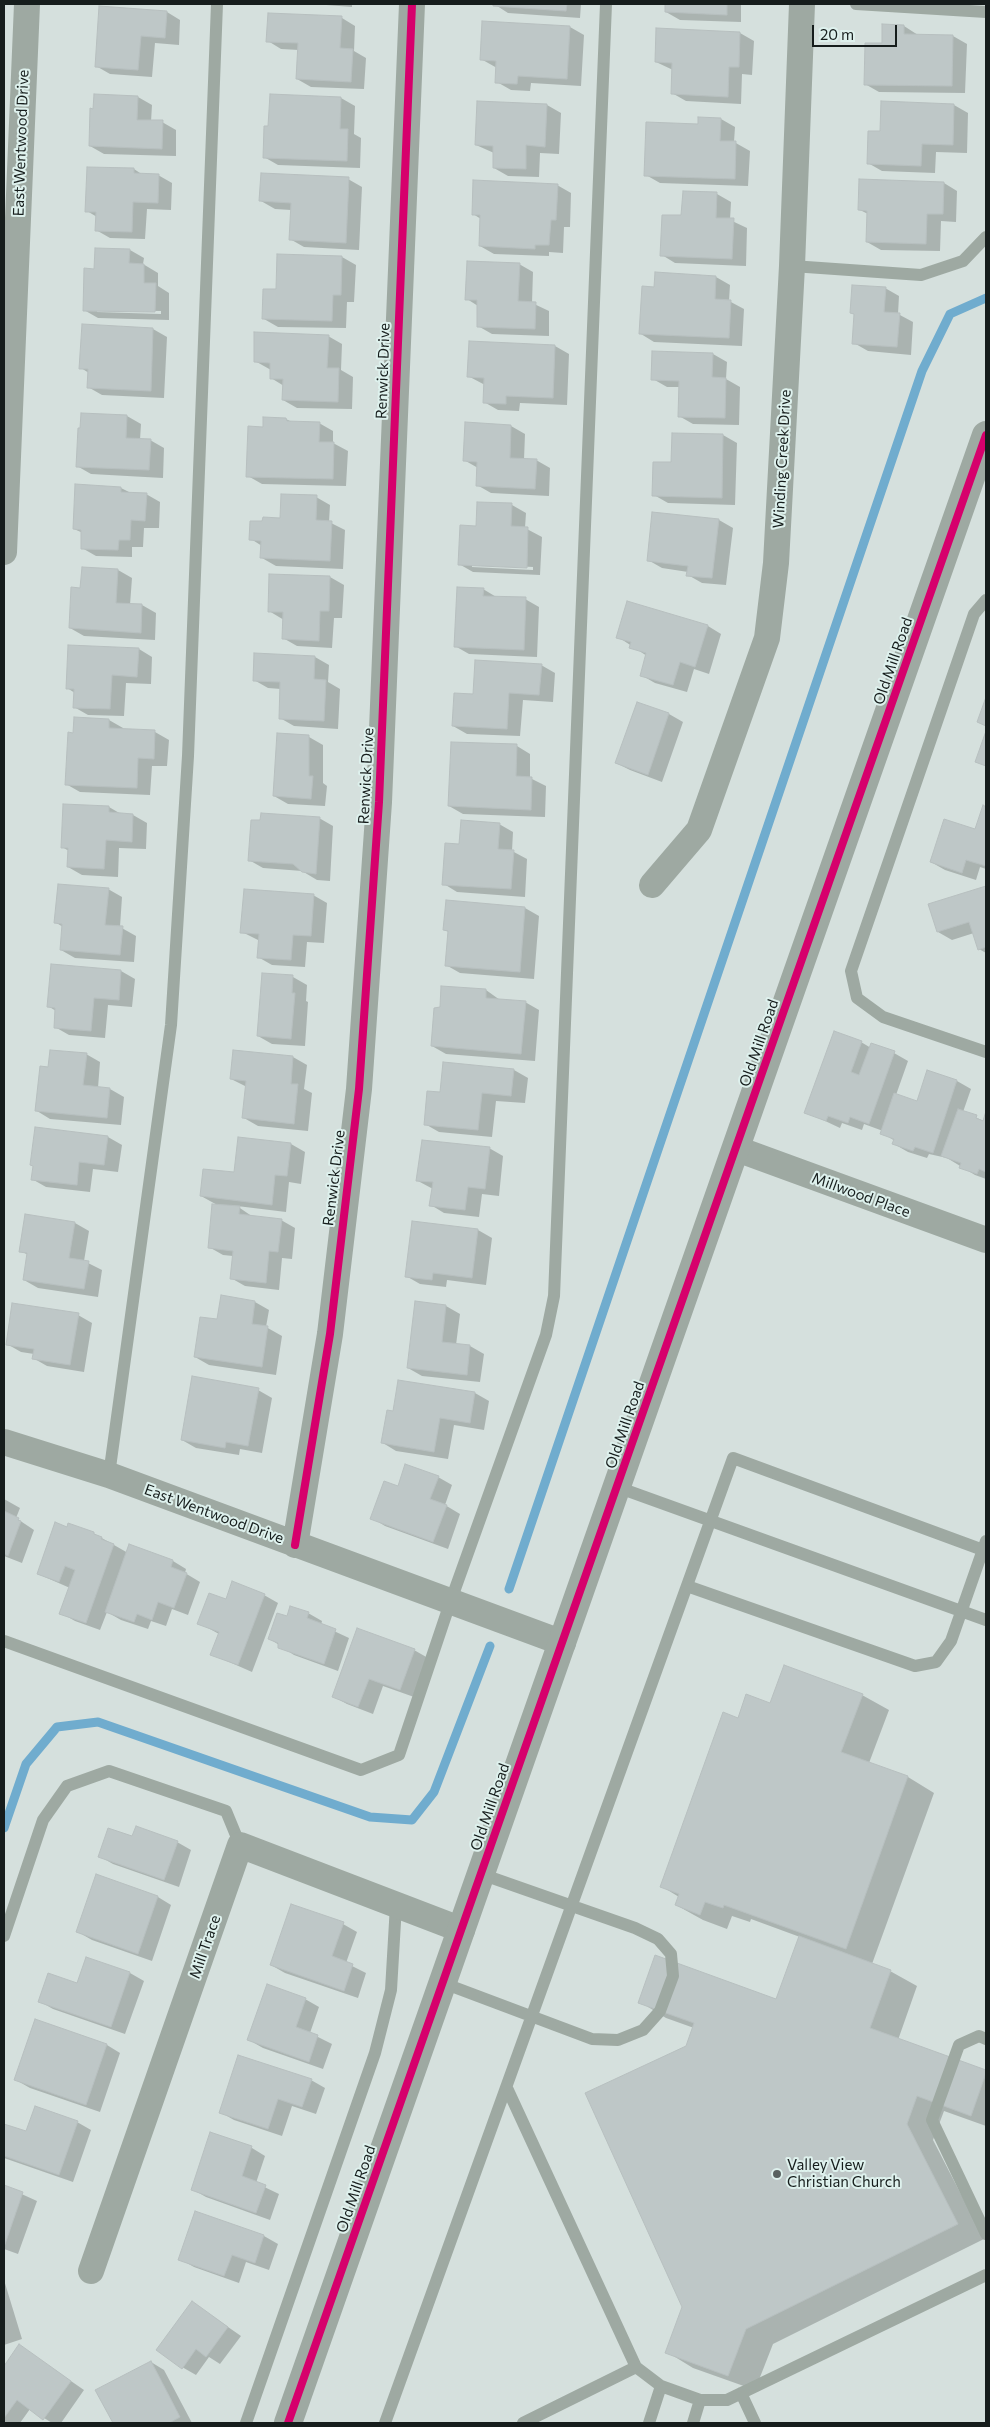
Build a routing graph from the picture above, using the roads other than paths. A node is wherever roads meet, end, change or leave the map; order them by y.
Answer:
1 (26, 4) edge
2 (218, 4) edge
3 (412, 4) edge
4 (606, 4) edge
5 (802, 4) edge
6 (856, 4) edge
7 (986, 12) edge
8 (986, 237) edge
9 (792, 266) junction
10 (986, 435) edge
11 (982, 463) edge
12 (4, 552) edge
13 (986, 600) edge
14 (652, 885) dead end
15 (986, 1052) edge
16 (737, 1150) junction
17 (986, 1240) edge
18 (4, 1442) edge
19 (109, 1475) junction
20 (617, 1487) junction
21 (710, 1522) junction
22 (295, 1544) junction
23 (985, 1546) edge
24 (687, 1586) junction
25 (450, 1602) junction
26 (961, 1611) junction
27 (986, 1620) edge
28 (4, 1641) edge
29 (563, 1643) junction
30 (240, 1846) junction
31 (481, 1874) junction
32 (396, 1905) junction
33 (572, 1907) junction
34 (462, 1930) junction
35 (4, 1936) edge
36 (443, 1983) junction
37 (533, 2016) junction
38 (986, 2039) edge
39 (507, 2088) junction
40 (986, 2234) edge
41 (91, 2271) dead end
42 (986, 2275) edge
43 (636, 2367) junction
44 (661, 2386) junction
45 (741, 2393) junction
46 (700, 2400) junction
47 (246, 2423) edge
48 (288, 2423) edge
49 (385, 2423) edge
50 (523, 2423) edge
51 (649, 2423) edge
52 (693, 2423) edge
53 (755, 2423) edge

1 - 12 street, East Wentwood Drive
2 - 19 lane
3 - 22 street, Renwick Drive
4 - 25 lane
5 - 9 street, Winding Creek Drive
6 - 7 lane
8 - 9 lane
9 - 14 street, Winding Creek Drive
10 - 11 street, Old Mill Road
11 - 16 street, Old Mill Road
13 - 15 lane
16 - 17 street, Millwood Place
16 - 20 street, Old Mill Road
18 - 19 street, East Wentwood Drive
19 - 22 street, East Wentwood Drive
20 - 21 lane
20 - 29 street, Old Mill Road
21 - 23 lane
21 - 24 lane
21 - 26 lane
22 - 25 street, East Wentwood Drive
23 - 26 lane
24 - 26 lane
24 - 33 lane
25 - 28 lane
25 - 29 street, East Wentwood Drive
26 - 27 lane
29 - 31 street, Old Mill Road
30 - 32 street
30 - 35 lane
30 - 41 street, Mill Trace
31 - 33 lane
31 - 34 street, Old Mill Road
32 - 34 street
32 - 47 lane
33 - 37 lane
33 - 37 lane
34 - 36 street, Old Mill Road
36 - 37 lane
36 - 48 street, Old Mill Road
37 - 39 lane
38 - 40 lane
39 - 43 lane
39 - 49 lane
42 - 45 lane
43 - 44 lane
43 - 50 lane
44 - 46 lane
44 - 51 lane
45 - 46 lane
45 - 53 lane
46 - 52 lane

